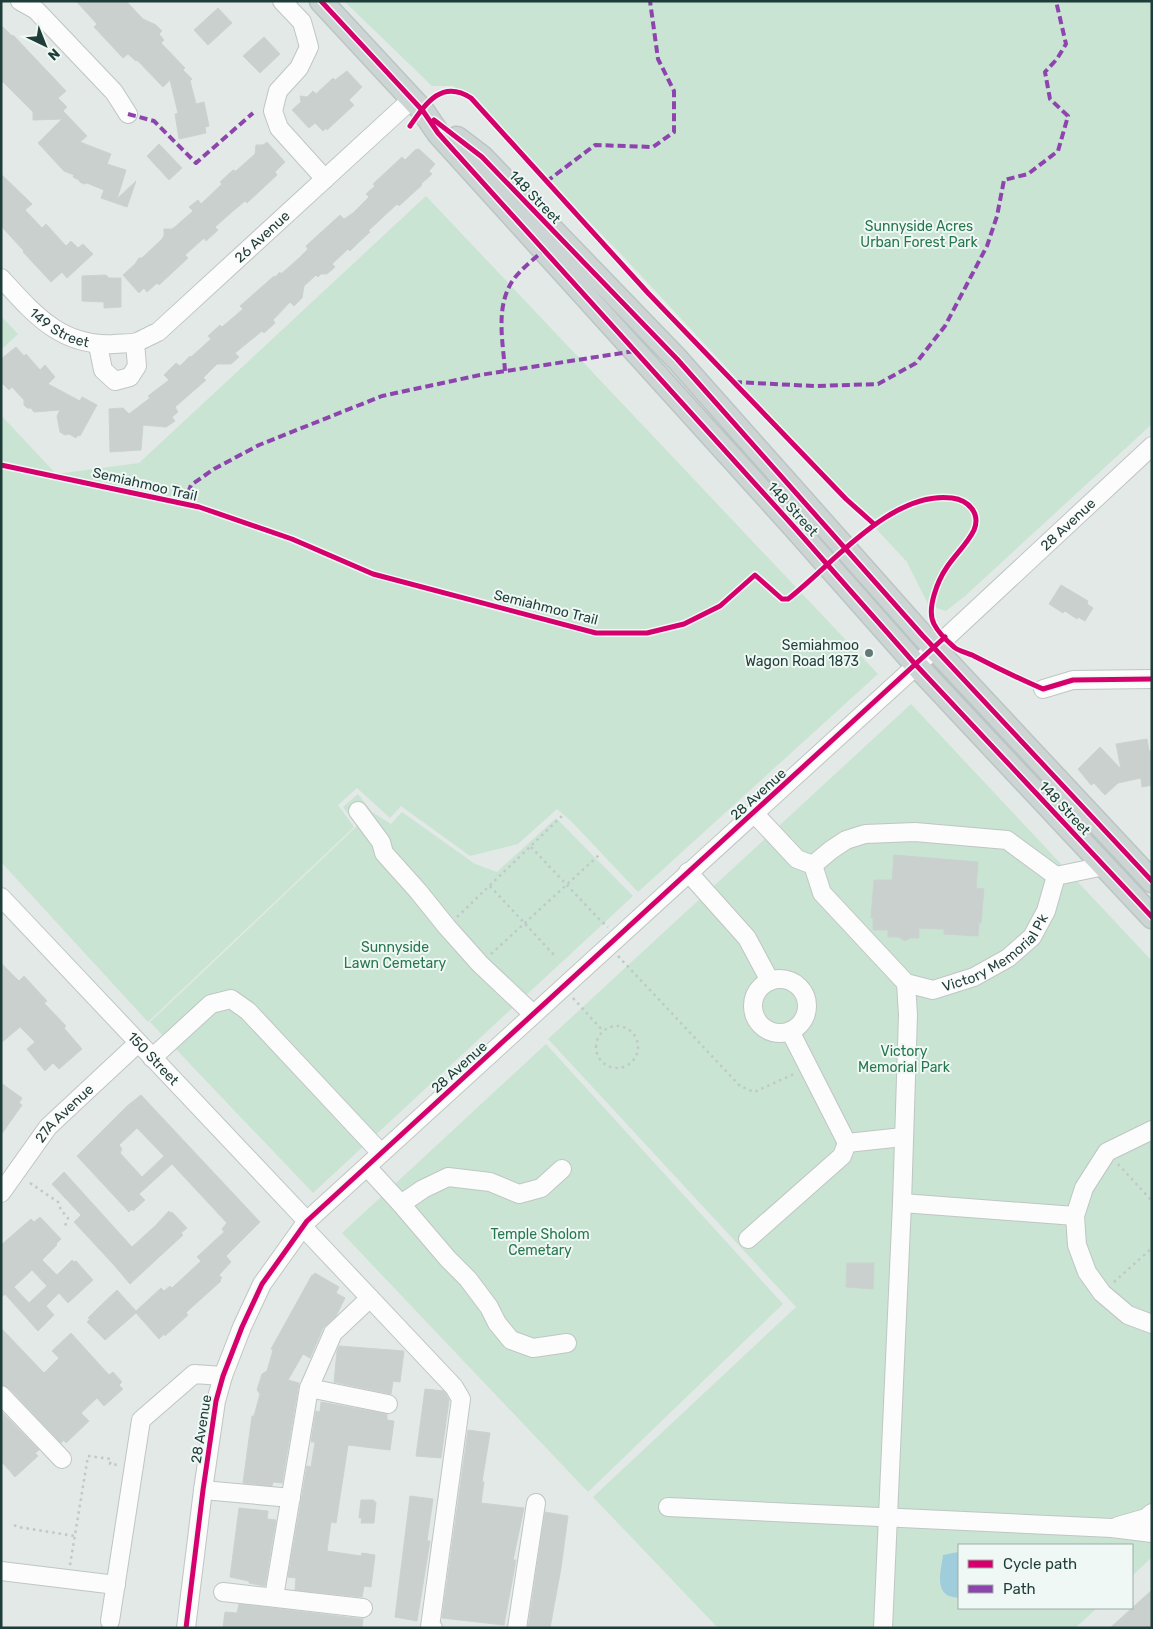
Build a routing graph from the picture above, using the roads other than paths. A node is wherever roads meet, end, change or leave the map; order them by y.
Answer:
1 (20, 1) edge
2 (282, 1) edge
3 (321, 1) edge
4 (417, 105) junction
5 (128, 114) dead end
6 (326, 179) junction
7 (1, 278) edge
8 (135, 342) junction
9 (98, 345) junction
10 (1152, 446) edge
11 (934, 648) junction
12 (916, 665) junction
13 (1152, 679) edge
14 (1043, 689) dead end
15 (358, 811) dead end
16 (754, 813) junction
17 (813, 865) junction
18 (1104, 866) junction
19 (688, 872) junction
20 (1056, 876) junction
21 (1152, 881) edge
22 (1, 897) edge
23 (1152, 917) edge
24 (770, 981) junction
25 (906, 983) junction
26 (933, 990) junction
27 (533, 1014) junction
28 (908, 1015) junction
29 (790, 1031) junction
30 (138, 1043) junction
31 (152, 1058) junction
32 (1152, 1130) edge
33 (903, 1137) junction
34 (847, 1143) junction
35 (381, 1153) junction
36 (367, 1167) junction
37 (562, 1169) dead end
38 (1, 1193) edge
39 (902, 1203) junction
40 (401, 1204) junction
41 (1075, 1216) junction
42 (305, 1224) junction
43 (748, 1239) dead end
44 (370, 1298) junction
45 (1152, 1324) edge
46 (568, 1343) dead end
47 (223, 1376) junction
48 (308, 1388) junction
49 (1, 1395) edge
50 (388, 1404) dead end
51 (62, 1459) dead end
52 (203, 1490) junction
53 (291, 1498) junction
54 (536, 1502) dead end
55 (668, 1507) dead end
56 (1152, 1513) edge
57 (888, 1518) junction
58 (1112, 1528) junction
59 (1152, 1533) edge
60 (1, 1571) edge
61 (116, 1585) junction
62 (223, 1592) dead end
63 (274, 1598) junction
64 (364, 1608) dead end
65 (110, 1622) dead end
66 (186, 1628) edge
67 (433, 1628) edge
68 (517, 1628) edge
69 (883, 1628) edge

1 - 5 street
2 - 6 street
3 - 4 main road, 148 Street
4 - 6 street, 26 Avenue
4 - 11 main road, 148 Street
4 - 12 main road, 148 Street
6 - 8 street, 26 Avenue
7 - 9 street, 149 Street
8 - 9 street, 26 Avenue
8 - 9 street, 149 Street
10 - 11 street, 28 Avenue
11 - 12 street, 28 Avenue
11 - 21 main road, 148 Street
12 - 16 street, 28 Avenue
12 - 18 main road, 148 Street
13 - 14 street
15 - 27 street
16 - 17 street
16 - 19 street, 28 Avenue
17 - 20 street
17 - 25 street
18 - 20 street
18 - 23 main road, 148 Street
19 - 24 street
19 - 27 street, 28 Avenue
20 - 26 street, Victory Memorial Pk
22 - 30 street, 150 Street
24 - 29 street
24 - 29 street
25 - 26 street, Victory Memorial Pk
25 - 28 street
26 - 28 street
27 - 35 street, 28 Avenue
28 - 33 street
29 - 34 street
30 - 31 street, 150 Street
30 - 38 street, 27A Avenue
31 - 35 street
31 - 42 street, 150 Street
32 - 41 street
33 - 34 street
33 - 39 street
34 - 43 street
35 - 36 street, 28 Avenue
36 - 40 street
36 - 42 street, 28 Avenue
37 - 40 street
39 - 41 street
39 - 57 street
40 - 46 street
41 - 45 street
42 - 44 street, 150 Street
42 - 47 street, 28 Avenue
44 - 48 street
44 - 67 street, 150 Street
47 - 52 street, 28 Avenue
47 - 61 street
48 - 50 street
48 - 53 street
49 - 51 street
52 - 53 street
52 - 66 street, 28 Avenue
53 - 63 street
54 - 68 street
55 - 57 street
56 - 58 street
57 - 58 street
57 - 69 street
58 - 59 street
60 - 61 street
61 - 65 street
62 - 63 street
63 - 64 street

